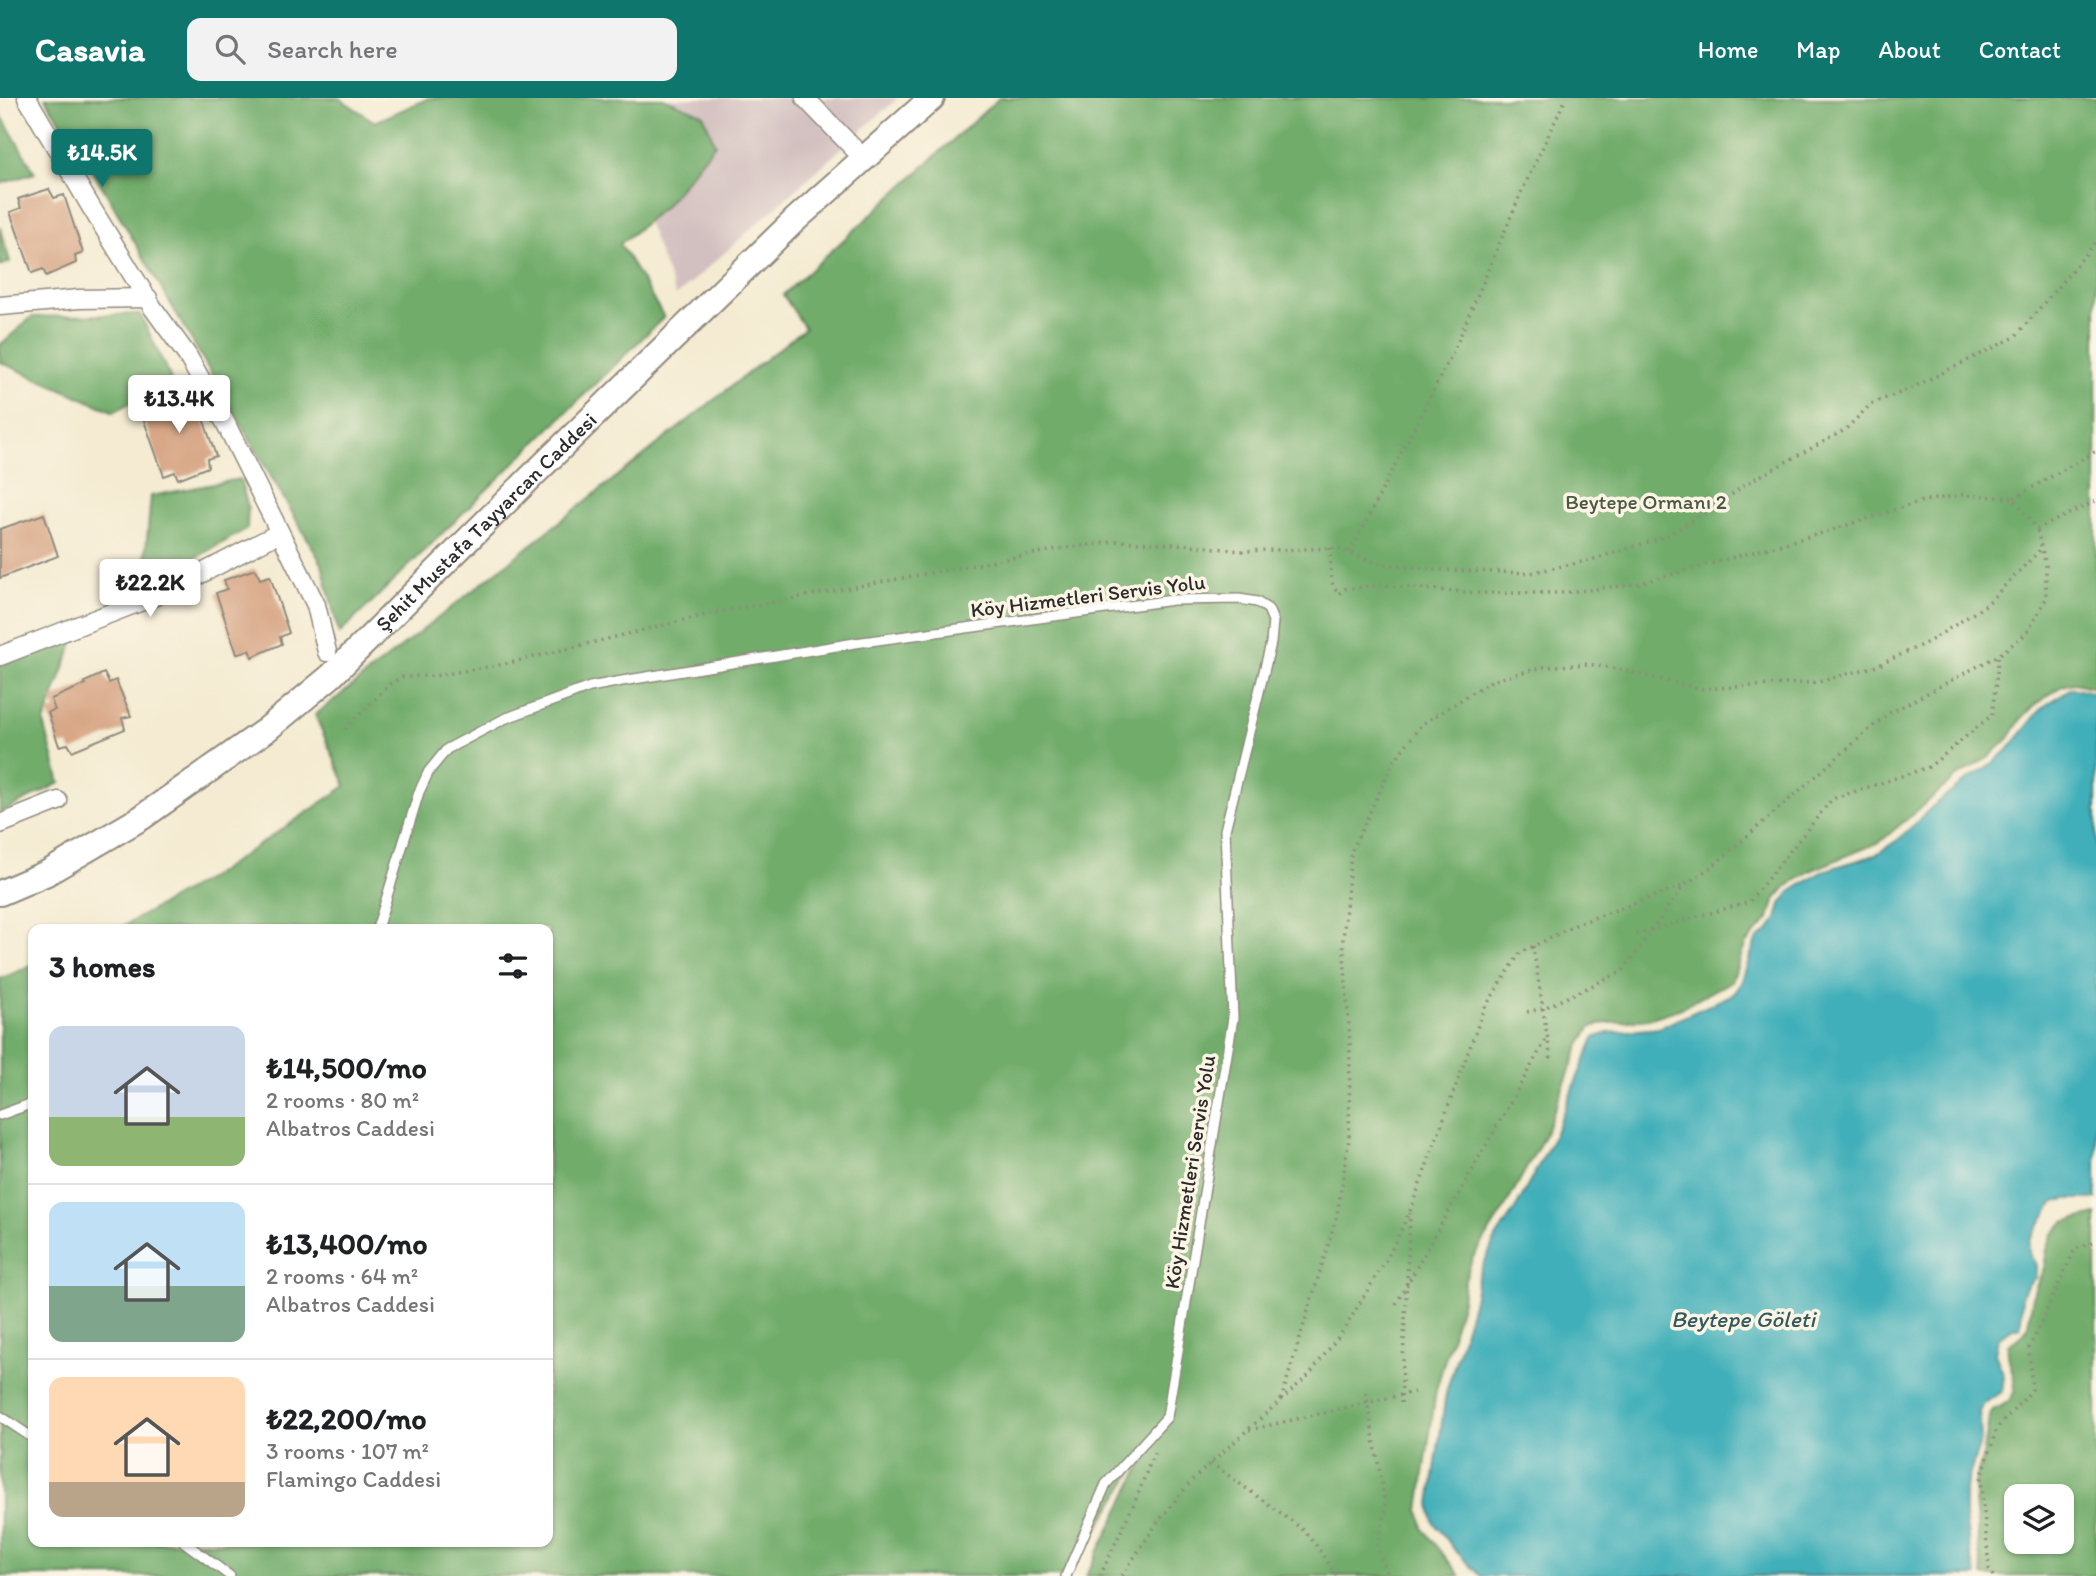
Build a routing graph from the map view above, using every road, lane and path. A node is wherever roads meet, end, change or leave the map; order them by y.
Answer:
1 (27, 98) edge
2 (805, 98) edge
3 (932, 98) edge
4 (1566, 98) edge
5 (864, 159) junction
6 (2096, 242) edge
7 (148, 298) junction
8 (0, 306) edge
9 (2096, 451) edge
10 (2014, 498) junction
11 (2096, 501) edge
12 (2037, 529) junction
13 (279, 533) junction
14 (1330, 548) junction
15 (2042, 548) junction
16 (1350, 553) junction
17 (327, 652) dead end
18 (1999, 655) junction
19 (0, 656) edge
20 (345, 729) dead end
21 (58, 800) dead end
22 (0, 824) edge
23 (1683, 886) junction
24 (0, 893) edge
25 (379, 924) edge
26 (1652, 930) junction
27 (1636, 934) dead end
28 (1533, 946) junction
29 (1544, 1008) junction
30 (1527, 1012) dead end
31 (1548, 1036) junction
32 (1551, 1060) dead end
33 (28, 1105) edge
34 (0, 1115) edge
35 (1410, 1211) junction
36 (2096, 1242) edge
37 (1407, 1284) junction
38 (1396, 1304) dead end
39 (1414, 1392) dead end
40 (1366, 1393) dead end
41 (1402, 1395) junction
42 (1281, 1402) junction
43 (1368, 1402) junction
44 (1401, 1403) dead end
45 (0, 1416) edge
46 (1247, 1430) junction
47 (28, 1434) edge
48 (1211, 1463) junction
49 (191, 1547) edge
50 (230, 1576) edge
51 (1066, 1576) edge
52 (1122, 1576) edge
53 (1337, 1576) edge
54 (1388, 1576) edge
55 (1993, 1576) edge

1 - 7 street
2 - 5 street
3 - 5 main road, Şehit Mustafa Tayyarcan Caddesi
4 - 16 path
5 - 24 main road, Şehit Mustafa Tayyarcan Caddesi
6 - 16 path
7 - 8 street
7 - 13 street
9 - 10 path
10 - 12 path
10 - 14 path
11 - 12 path
12 - 15 path
13 - 17 street
13 - 19 street
14 - 16 path
14 - 20 path
15 - 18 path
15 - 42 path
18 - 23 path
18 - 26 path
21 - 22 street
23 - 26 path
23 - 28 path
25 - 51 lane, Köy Hizmetleri Servis Yolu
26 - 27 path
26 - 29 path
28 - 29 path
28 - 35 path
29 - 30 path
29 - 31 path
31 - 32 path
31 - 37 path
33 - 34 lane
35 - 37 path
35 - 42 path
36 - 55 path
37 - 38 path
37 - 41 path
39 - 41 path
40 - 43 path
41 - 43 path
41 - 44 path
42 - 46 path
43 - 46 path
43 - 54 path
45 - 47 lane
46 - 48 path
48 - 52 path
48 - 53 path
49 - 50 lane

